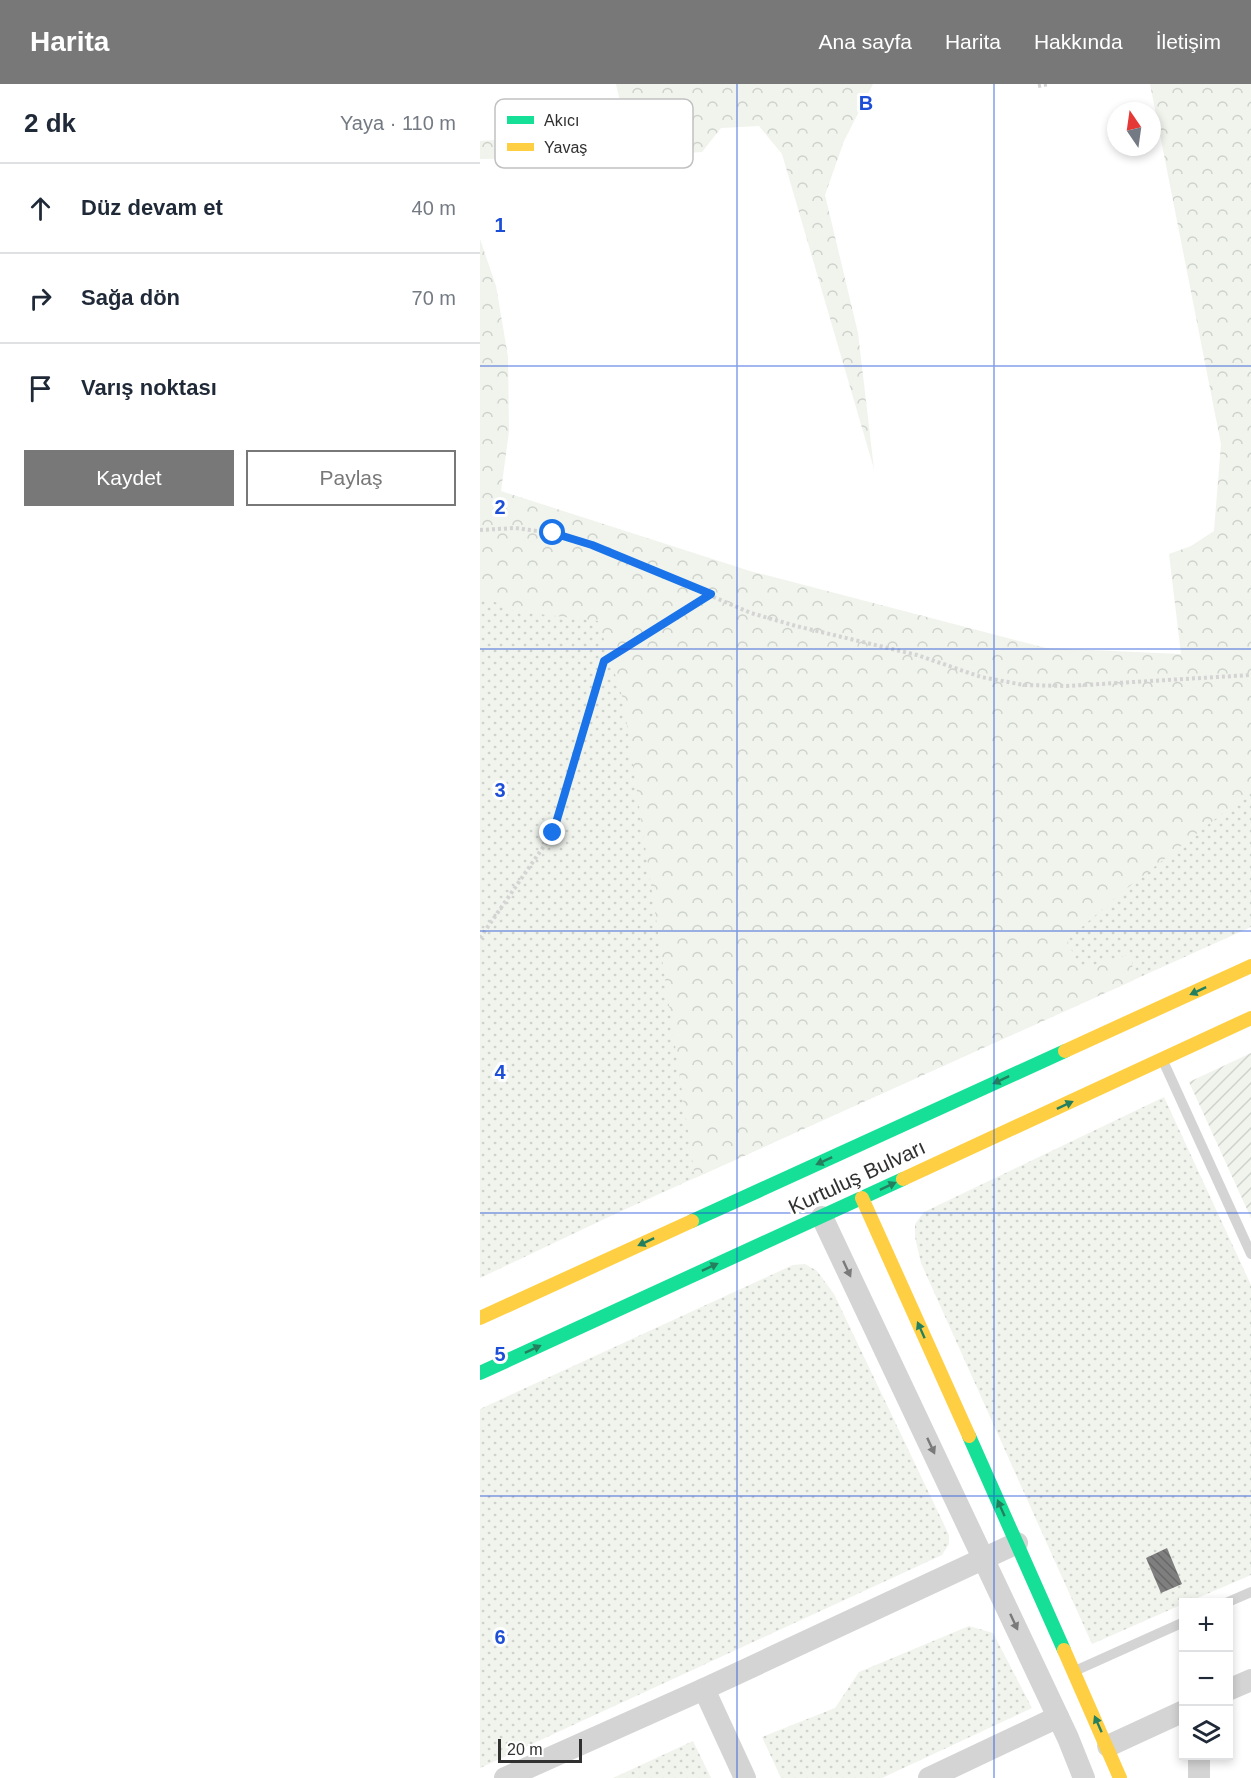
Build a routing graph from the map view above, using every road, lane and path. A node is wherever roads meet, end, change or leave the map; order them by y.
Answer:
1 (1049, 84) edge
2 (1038, 86) dead end
3 (480, 530) edge
4 (711, 594) junction
5 (1251, 675) edge
6 (480, 938) edge
7 (1251, 966) edge
8 (1251, 1018) edge
9 (1163, 1060) junction
10 (862, 1198) junction
11 (822, 1216) junction
12 (1251, 1254) edge
13 (480, 1318) edge
14 (480, 1373) edge
15 (1017, 1543) junction
16 (984, 1558) junction
17 (1251, 1592) edge
18 (1233, 1600) edge
19 (1179, 1624) edge
20 (1074, 1671) junction
21 (1251, 1680) edge
22 (1233, 1688) edge
23 (704, 1689) junction
24 (1179, 1713) edge
25 (1058, 1717) junction
26 (1108, 1746) junction
27 (1199, 1760) edge
28 (506, 1778) edge
29 (745, 1778) edge
30 (929, 1778) edge
31 (1084, 1778) edge
32 (1120, 1778) edge
33 (1199, 1778) edge

1 - 2 path
3 - 4 path
4 - 5 path
4 - 6 path
7 -> 13 main road, Kurtuluş Bulvarı
8 - 9 main road, Kurtuluş Bulvarı
10 -> 9 main road, Kurtuluş Bulvarı
9 - 12 lane
10 - 11 main road, Kurtuluş Bulvarı
15 -> 10 main road
14 -> 11 main road, Kurtuluş Bulvarı
11 -> 16 street
15 - 16 street
15 - 20 main road
16 - 23 street
16 -> 25 street
17 - 18 lane
19 - 20 lane
26 -> 20 main road
21 - 22 street
23 - 28 street
23 - 29 street
24 - 26 street
25 - 30 street
25 - 31 street
26 - 32 main road
27 - 33 street

